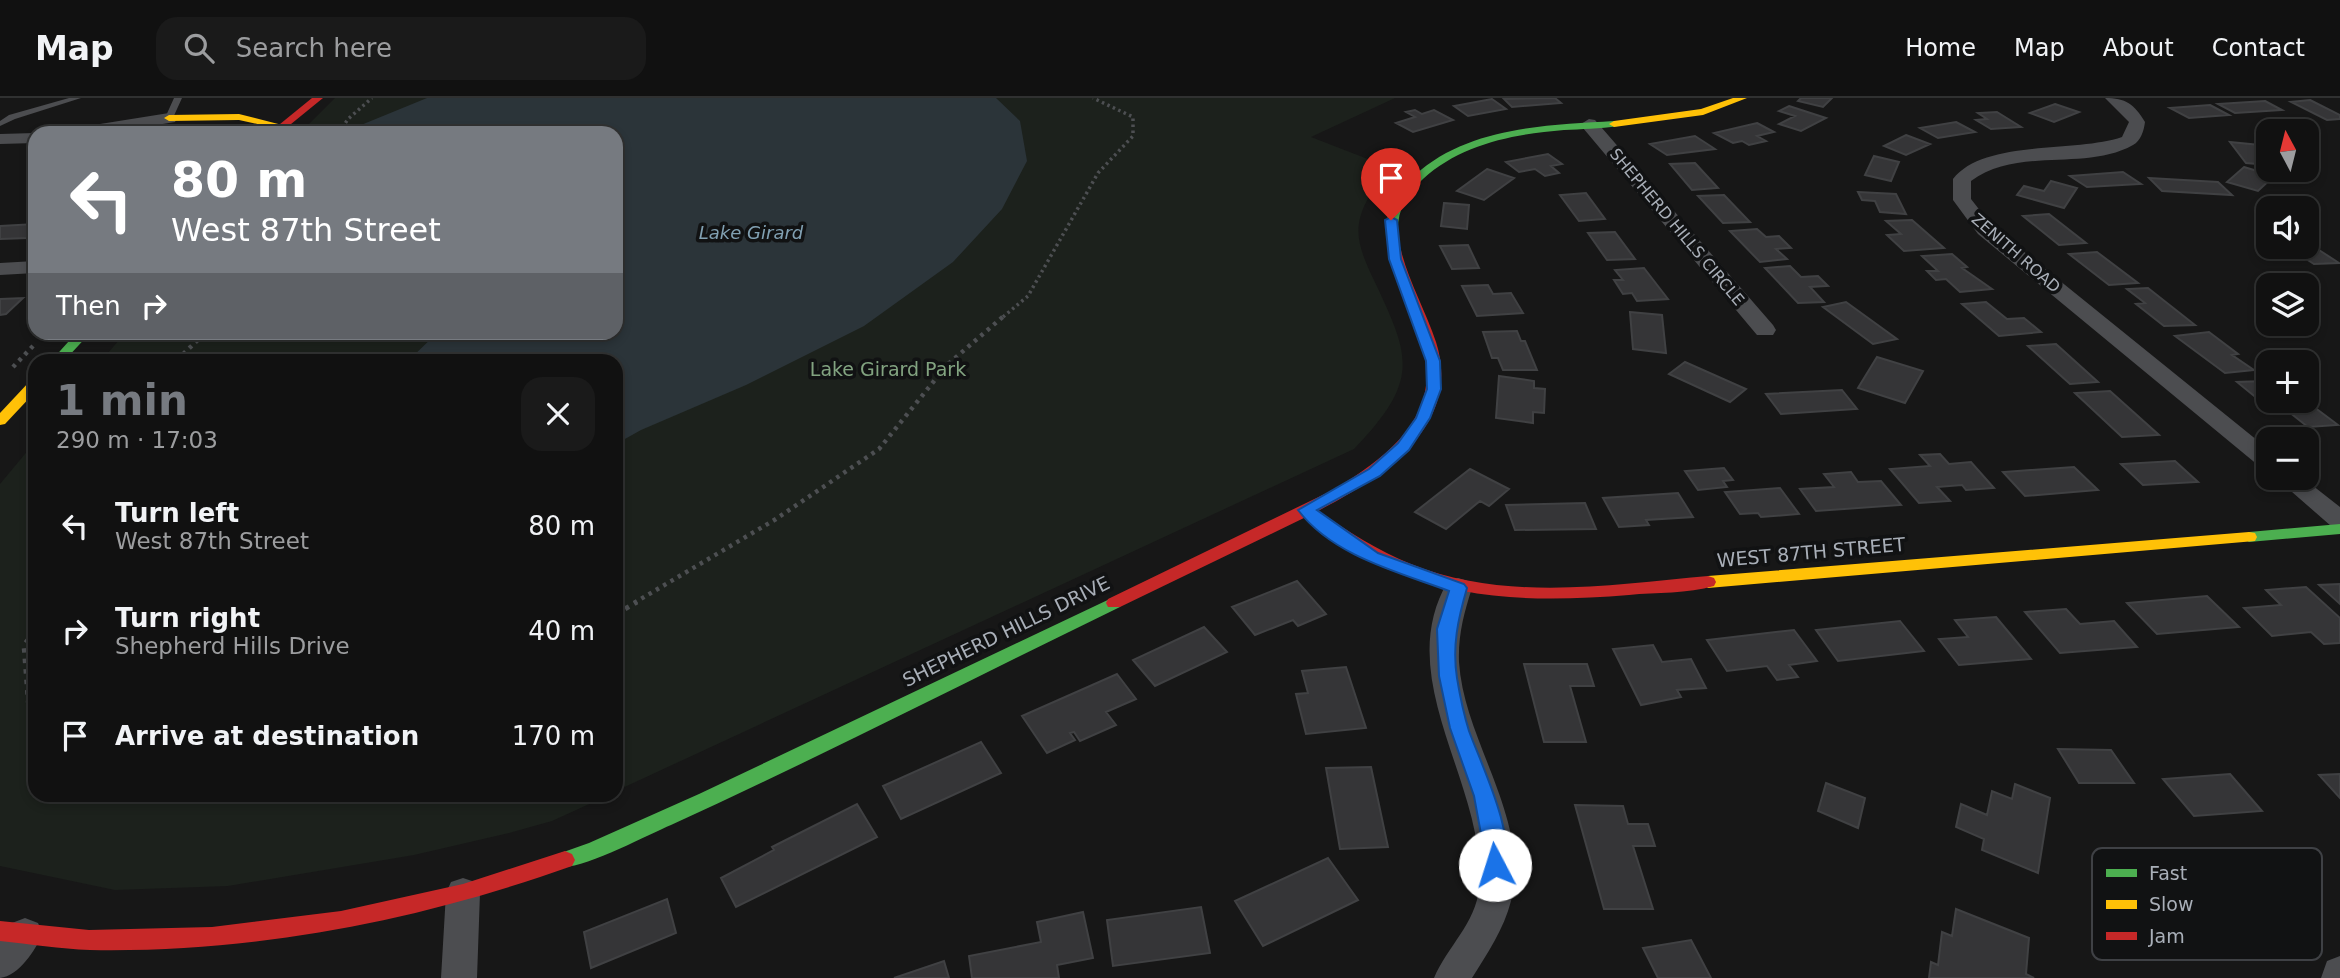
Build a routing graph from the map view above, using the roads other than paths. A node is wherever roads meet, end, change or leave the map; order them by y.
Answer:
1 (77, 98) edge
2 (178, 98) edge
3 (298, 98) edge
4 (318, 98) edge
5 (1742, 98) edge
6 (2113, 98) edge
7 (258, 105) dead end
8 (169, 118) junction
9 (0, 124) edge
10 (1589, 124) junction
11 (119, 126) edge
12 (268, 126) edge
13 (280, 126) edge
14 (282, 126) edge
15 (28, 138) edge
16 (0, 139) edge
17 (28, 267) edge
18 (0, 269) edge
19 (1766, 330) dead end
20 (77, 340) edge
21 (64, 354) edge
22 (28, 391) edge
23 (0, 421) edge
24 (2256, 451) edge
25 (2303, 490) edge
26 (1306, 510) junction
27 (2340, 520) edge
28 (2340, 528) edge
29 (1458, 588) junction
30 (463, 893) junction
31 (13, 933) edge
32 (0, 963) edge
33 (2340, 973) edge
34 (458, 978) edge
35 (1452, 978) edge
36 (2339, 978) edge

1 - 9 lane
2 - 8 lane
3 - 13 street
4 - 14 street
5 - 10 street, SHEPHERD HILLS DRIVE
6 - 24 street, ZENITH ROAD
7 - 8 street
8 - 11 street
8 - 12 street
10 - 19 street, SHEPHERD HILLS CIRCLE
10 - 26 street, SHEPHERD HILLS DRIVE
15 - 16 street
17 - 18 street
20 - 21 street
22 - 23 street
25 - 27 street
26 - 29 street, WEST 87TH STREET
26 - 30 street, SHEPHERD HILLS DRIVE
28 - 29 street, WEST 87TH STREET
29 - 35 street
30 - 31 street, SHEPHERD HILLS DRIVE
30 - 34 street
31 - 32 street
33 - 36 street

